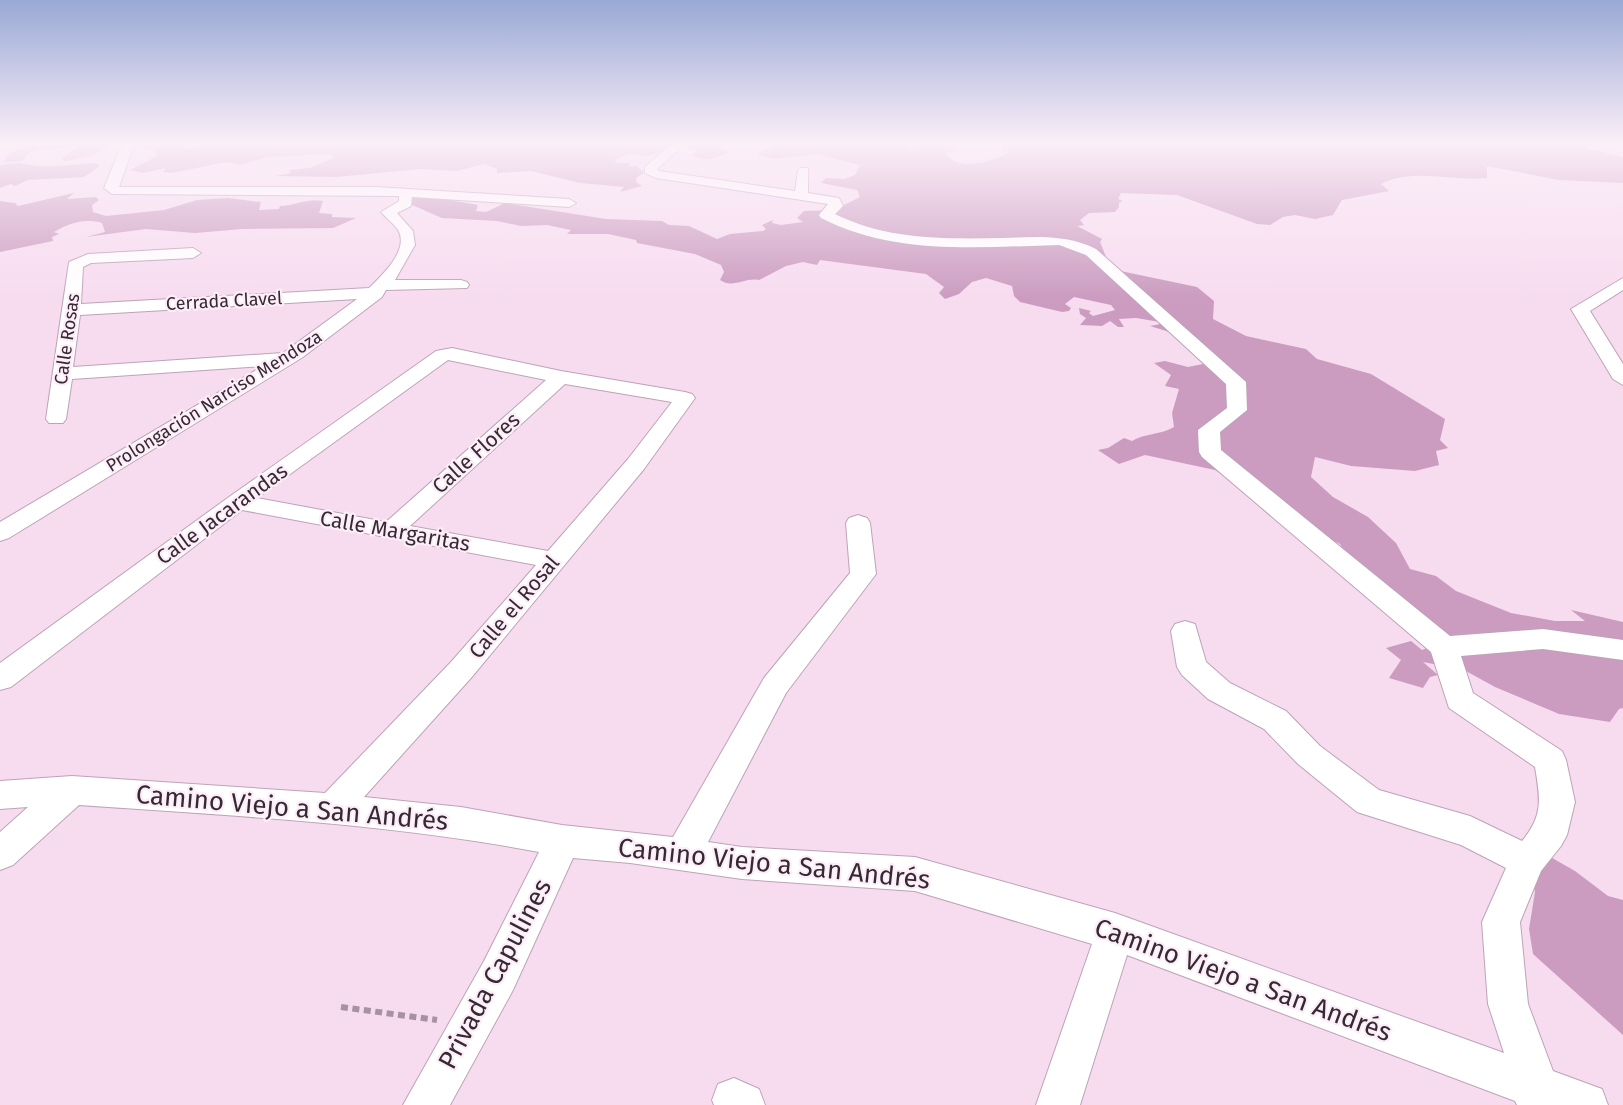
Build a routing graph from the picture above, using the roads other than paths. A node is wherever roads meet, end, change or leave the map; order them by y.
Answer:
1 (405, 196) edge
2 (434, 196) edge
3 (804, 196) edge
4 (569, 203) dead end
5 (193, 253) dead end
6 (1623, 283) edge
7 (461, 285) dead end
8 (378, 289) junction
9 (1595, 299) junction
10 (1623, 307) edge
11 (72, 310) junction
12 (289, 359) junction
13 (62, 374) junction
14 (561, 377) junction
15 (1623, 379) edge
16 (56, 419) dead end
17 (237, 502) junction
18 (858, 523) dead end
19 (391, 530) junction
20 (0, 533) edge
21 (553, 560) junction
22 (1185, 631) dead end
23 (1444, 646) junction
24 (1623, 650) edge
25 (0, 679) edge
26 (72, 790) junction
27 (0, 795) edge
28 (332, 808) junction
29 (562, 842) junction
30 (0, 854) edge
31 (682, 855) junction
32 (1527, 861) junction
33 (1115, 932) junction
34 (1537, 1097) edge
35 (425, 1105) edge
36 (1058, 1105) edge
37 (1586, 1105) edge

1 - 8 street, Prolongación Narciso Mendoza
2 - 4 street
3 - 23 street
5 - 11 street, Calle Rosas
6 - 9 street
7 - 8 street, Cerrada Clavel
8 - 11 street, Cerrada Clavel
8 - 12 street, Prolongación Narciso Mendoza
9 - 10 street
9 - 15 street
11 - 13 street, Calle Rosas
12 - 13 street
12 - 20 street, Prolongación Narciso Mendoza
13 - 16 street, Calle Rosas
14 - 17 street, Calle Jacarandas
14 - 19 street, Calle Flores
14 - 21 street, Calle el Rosal
17 - 19 street, Calle Margaritas
17 - 25 street, Calle Jacarandas
18 - 31 street
19 - 21 street, Calle Margaritas
21 - 28 street, Calle el Rosal
22 - 32 street
23 - 24 street
23 - 32 street
26 - 27 street, Camino Viejo a San Andrés
26 - 28 street, Camino Viejo a San Andrés
26 - 30 street
28 - 29 street, Camino Viejo a San Andrés
29 - 31 street, Camino Viejo a San Andrés
29 - 35 street, Privada Capulines
31 - 33 street, Camino Viejo a San Andrés
32 - 34 street
33 - 34 street, Camino Viejo a San Andrés
33 - 36 street
34 - 37 street, Camino Viejo a San Andrés

